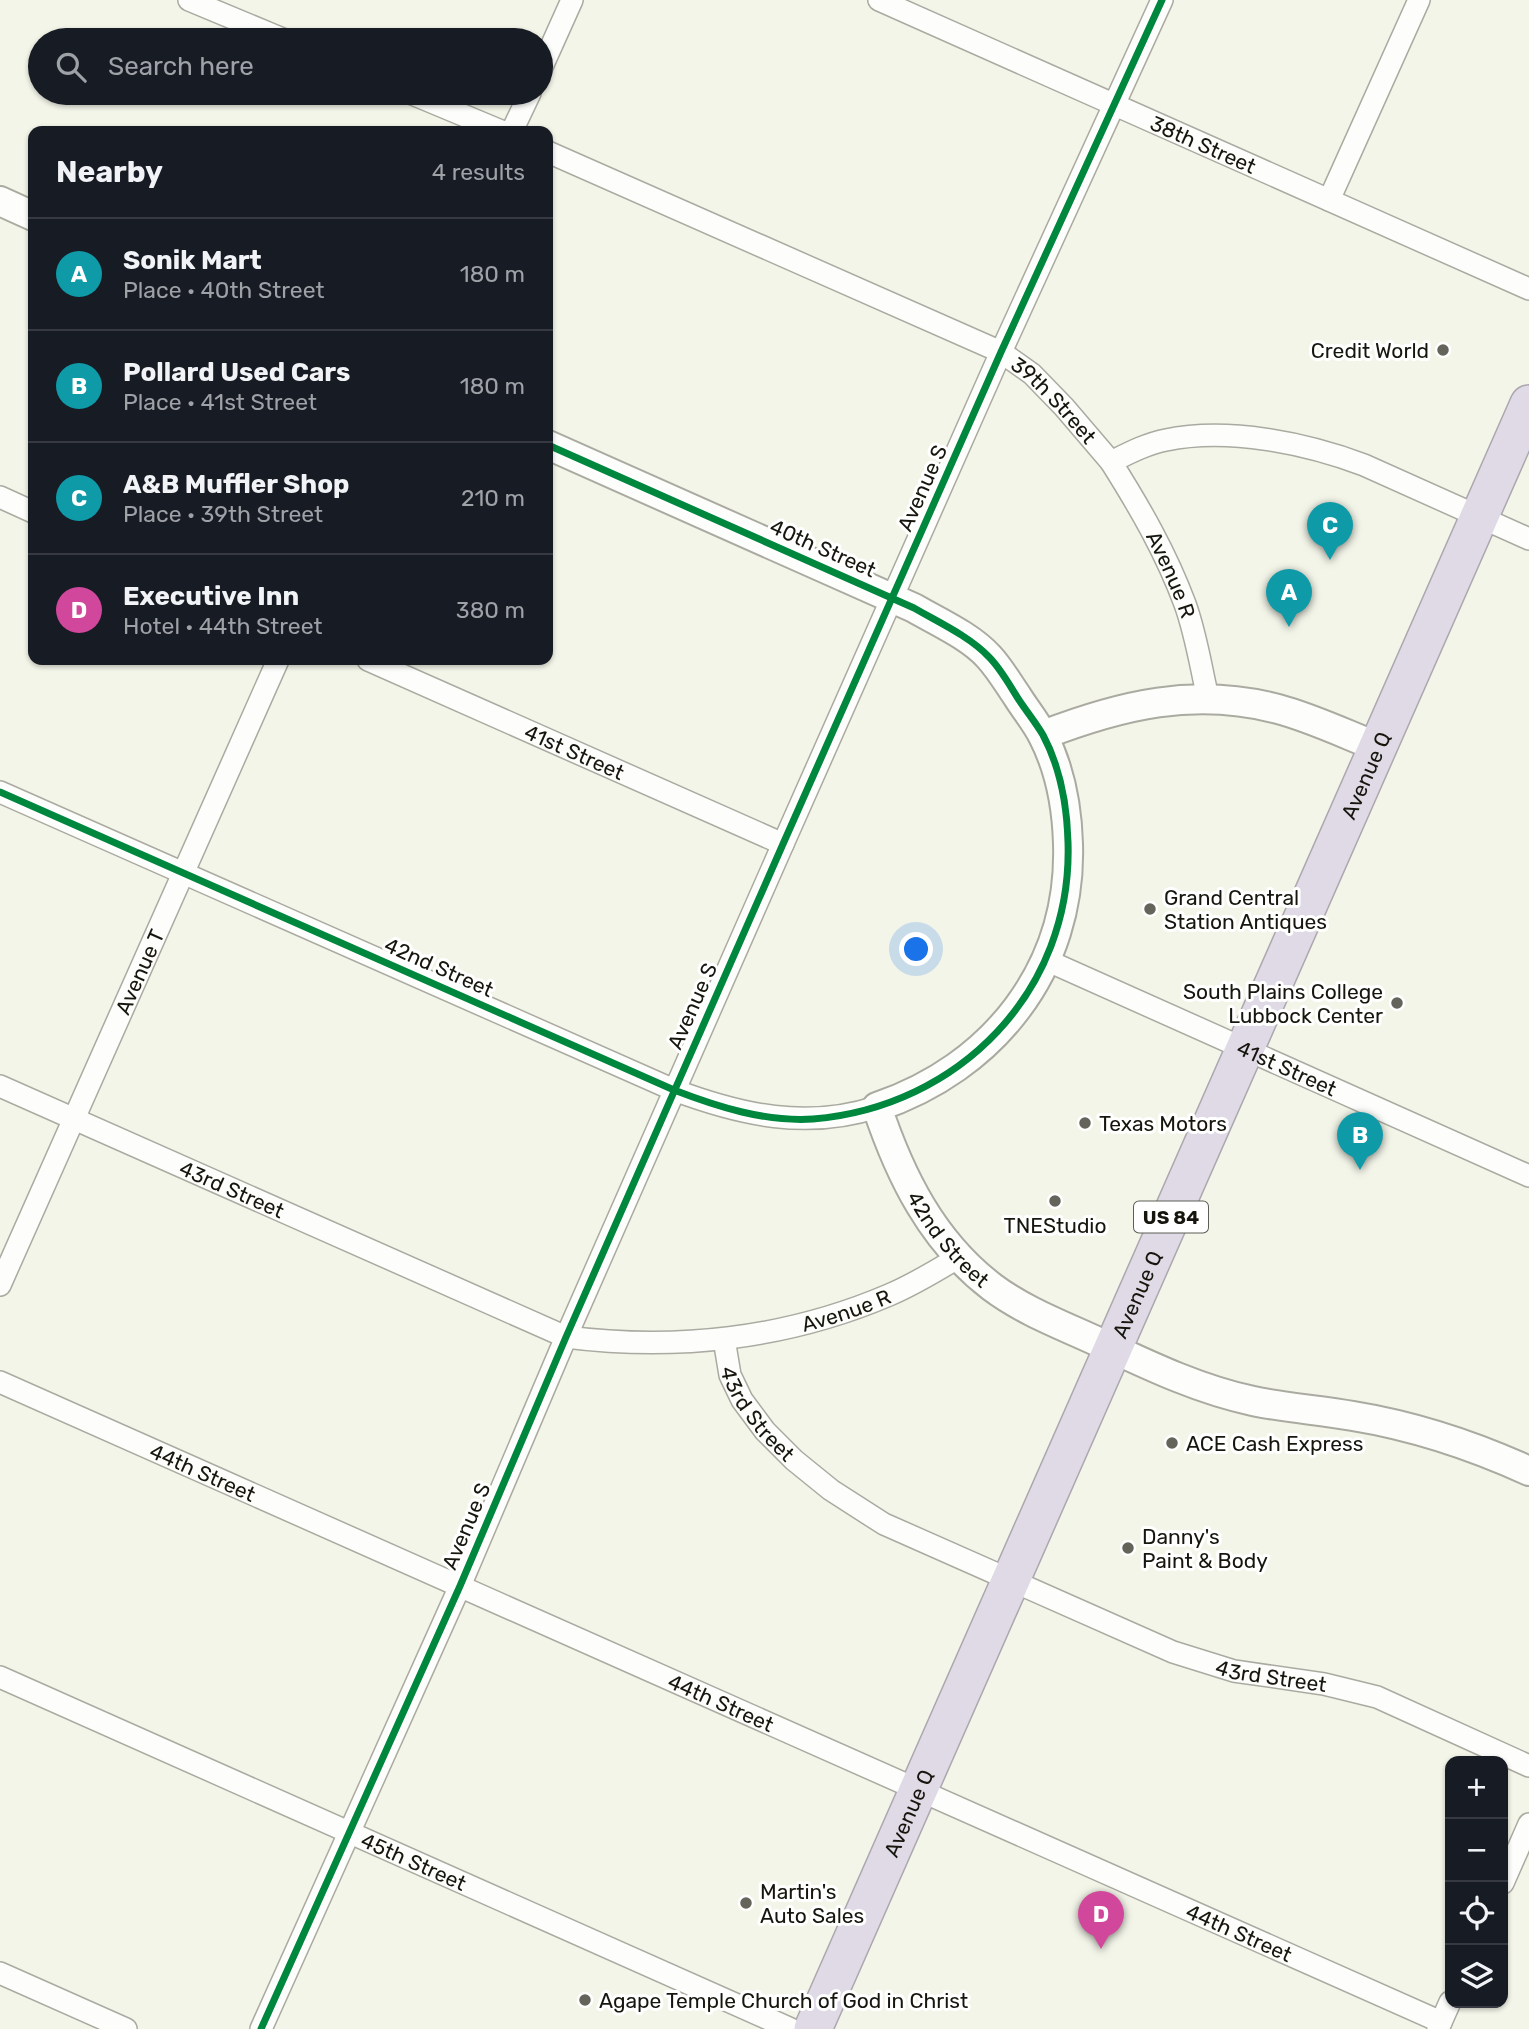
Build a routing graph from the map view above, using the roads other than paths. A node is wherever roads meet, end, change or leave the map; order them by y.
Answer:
1 (189, 0) edge
2 (572, 0) edge
3 (879, 0) edge
4 (1161, 0) edge
5 (1419, 0) edge
6 (256, 28) edge
7 (553, 42) edge
8 (439, 105) edge
9 (524, 105) edge
10 (1115, 105) junction
11 (489, 126) edge
12 (514, 126) edge
13 (553, 154) edge
14 (1329, 200) junction
15 (0, 201) edge
16 (28, 214) edge
17 (1529, 289) edge
18 (1001, 352) junction
19 (1529, 404) edge
20 (553, 447) edge
21 (1111, 462) junction
22 (0, 497) edge
23 (28, 510) edge
24 (1479, 517) junction
25 (1529, 539) edge
26 (892, 598) junction
27 (276, 665) edge
28 (379, 665) edge
29 (1208, 698) junction
30 (1043, 735) junction
31 (1378, 747) junction
32 (0, 792) edge
33 (783, 844) junction
34 (183, 873) junction
35 (1046, 960) junction
36 (1245, 1048) junction
37 (0, 1086) edge
38 (674, 1090) junction
39 (877, 1107) junction
40 (74, 1119) junction
41 (1529, 1176) edge
42 (959, 1257) junction
43 (0, 1285) edge
44 (566, 1337) junction
45 (724, 1339) junction
46 (1113, 1349) junction
47 (0, 1382) edge
48 (1529, 1471) edge
49 (1010, 1580) junction
50 (460, 1587) junction
51 (0, 1677) edge
52 (1529, 1766) edge
53 (919, 1789) junction
54 (1529, 1824) edge
55 (350, 1833) junction
56 (1503, 1882) edge
57 (0, 1973) edge
58 (1447, 2008) edge
59 (1439, 2026) edge
60 (126, 2029) edge
61 (261, 2029) edge
62 (791, 2029) edge
63 (813, 2029) edge

1 - 6 street
2 - 7 street
3 - 10 street, 38th Street
4 - 10 street, Avenue S
5 - 14 street
8 - 11 street
9 - 12 street
10 - 14 street, 38th Street
10 - 18 street, Avenue S
13 - 18 street, 39th Street
14 - 17 street, 38th Street
15 - 16 street
18 - 21 street, 39th Street
18 - 26 street, Avenue S
19 - 24 highway, Avenue Q / US 84
20 - 26 street, 40th Street
21 - 24 street, 39th Street
21 - 29 street, Avenue R
22 - 23 street
24 - 25 street, 39th Street
24 - 31 highway, Avenue Q / US 84
26 - 30 street, 40th Street
26 - 33 street, Avenue S
27 - 34 street, Avenue T
28 - 33 street, 41st Street
29 - 30 street
29 - 31 street
30 - 35 street
31 - 36 highway, Avenue Q / US 84
32 - 34 street, 42nd Street
33 - 38 street, Avenue S
34 - 38 street, 42nd Street
34 - 40 street, Avenue T
35 - 36 street, 41st Street
35 - 39 street
36 - 41 street, 41st Street
36 - 46 highway, Avenue Q / US 84
37 - 40 street, 43rd Street
38 - 39 street, 42nd Street
38 - 44 street, Avenue S
39 - 42 street, 42nd Street
40 - 43 street, Avenue T
40 - 44 street, 43rd Street
42 - 45 street, Avenue R
42 - 46 street, 42nd Street
44 - 45 street, 43rd Street
44 - 50 street, Avenue S
45 - 49 street, 43rd Street
46 - 48 street, 42nd Street
46 - 49 highway, Avenue Q / US 84
47 - 50 street, 44th Street
49 - 52 street, 43rd Street
49 - 53 highway, Avenue Q / US 84
50 - 53 street, 44th Street
50 - 55 street, Avenue S
51 - 55 street, 45th Street
53 - 59 street, 44th Street
53 - 63 highway, Avenue Q / US 84
54 - 56 street
55 - 61 street, Avenue S
55 - 62 street, 45th Street
57 - 60 street
58 - 59 street

